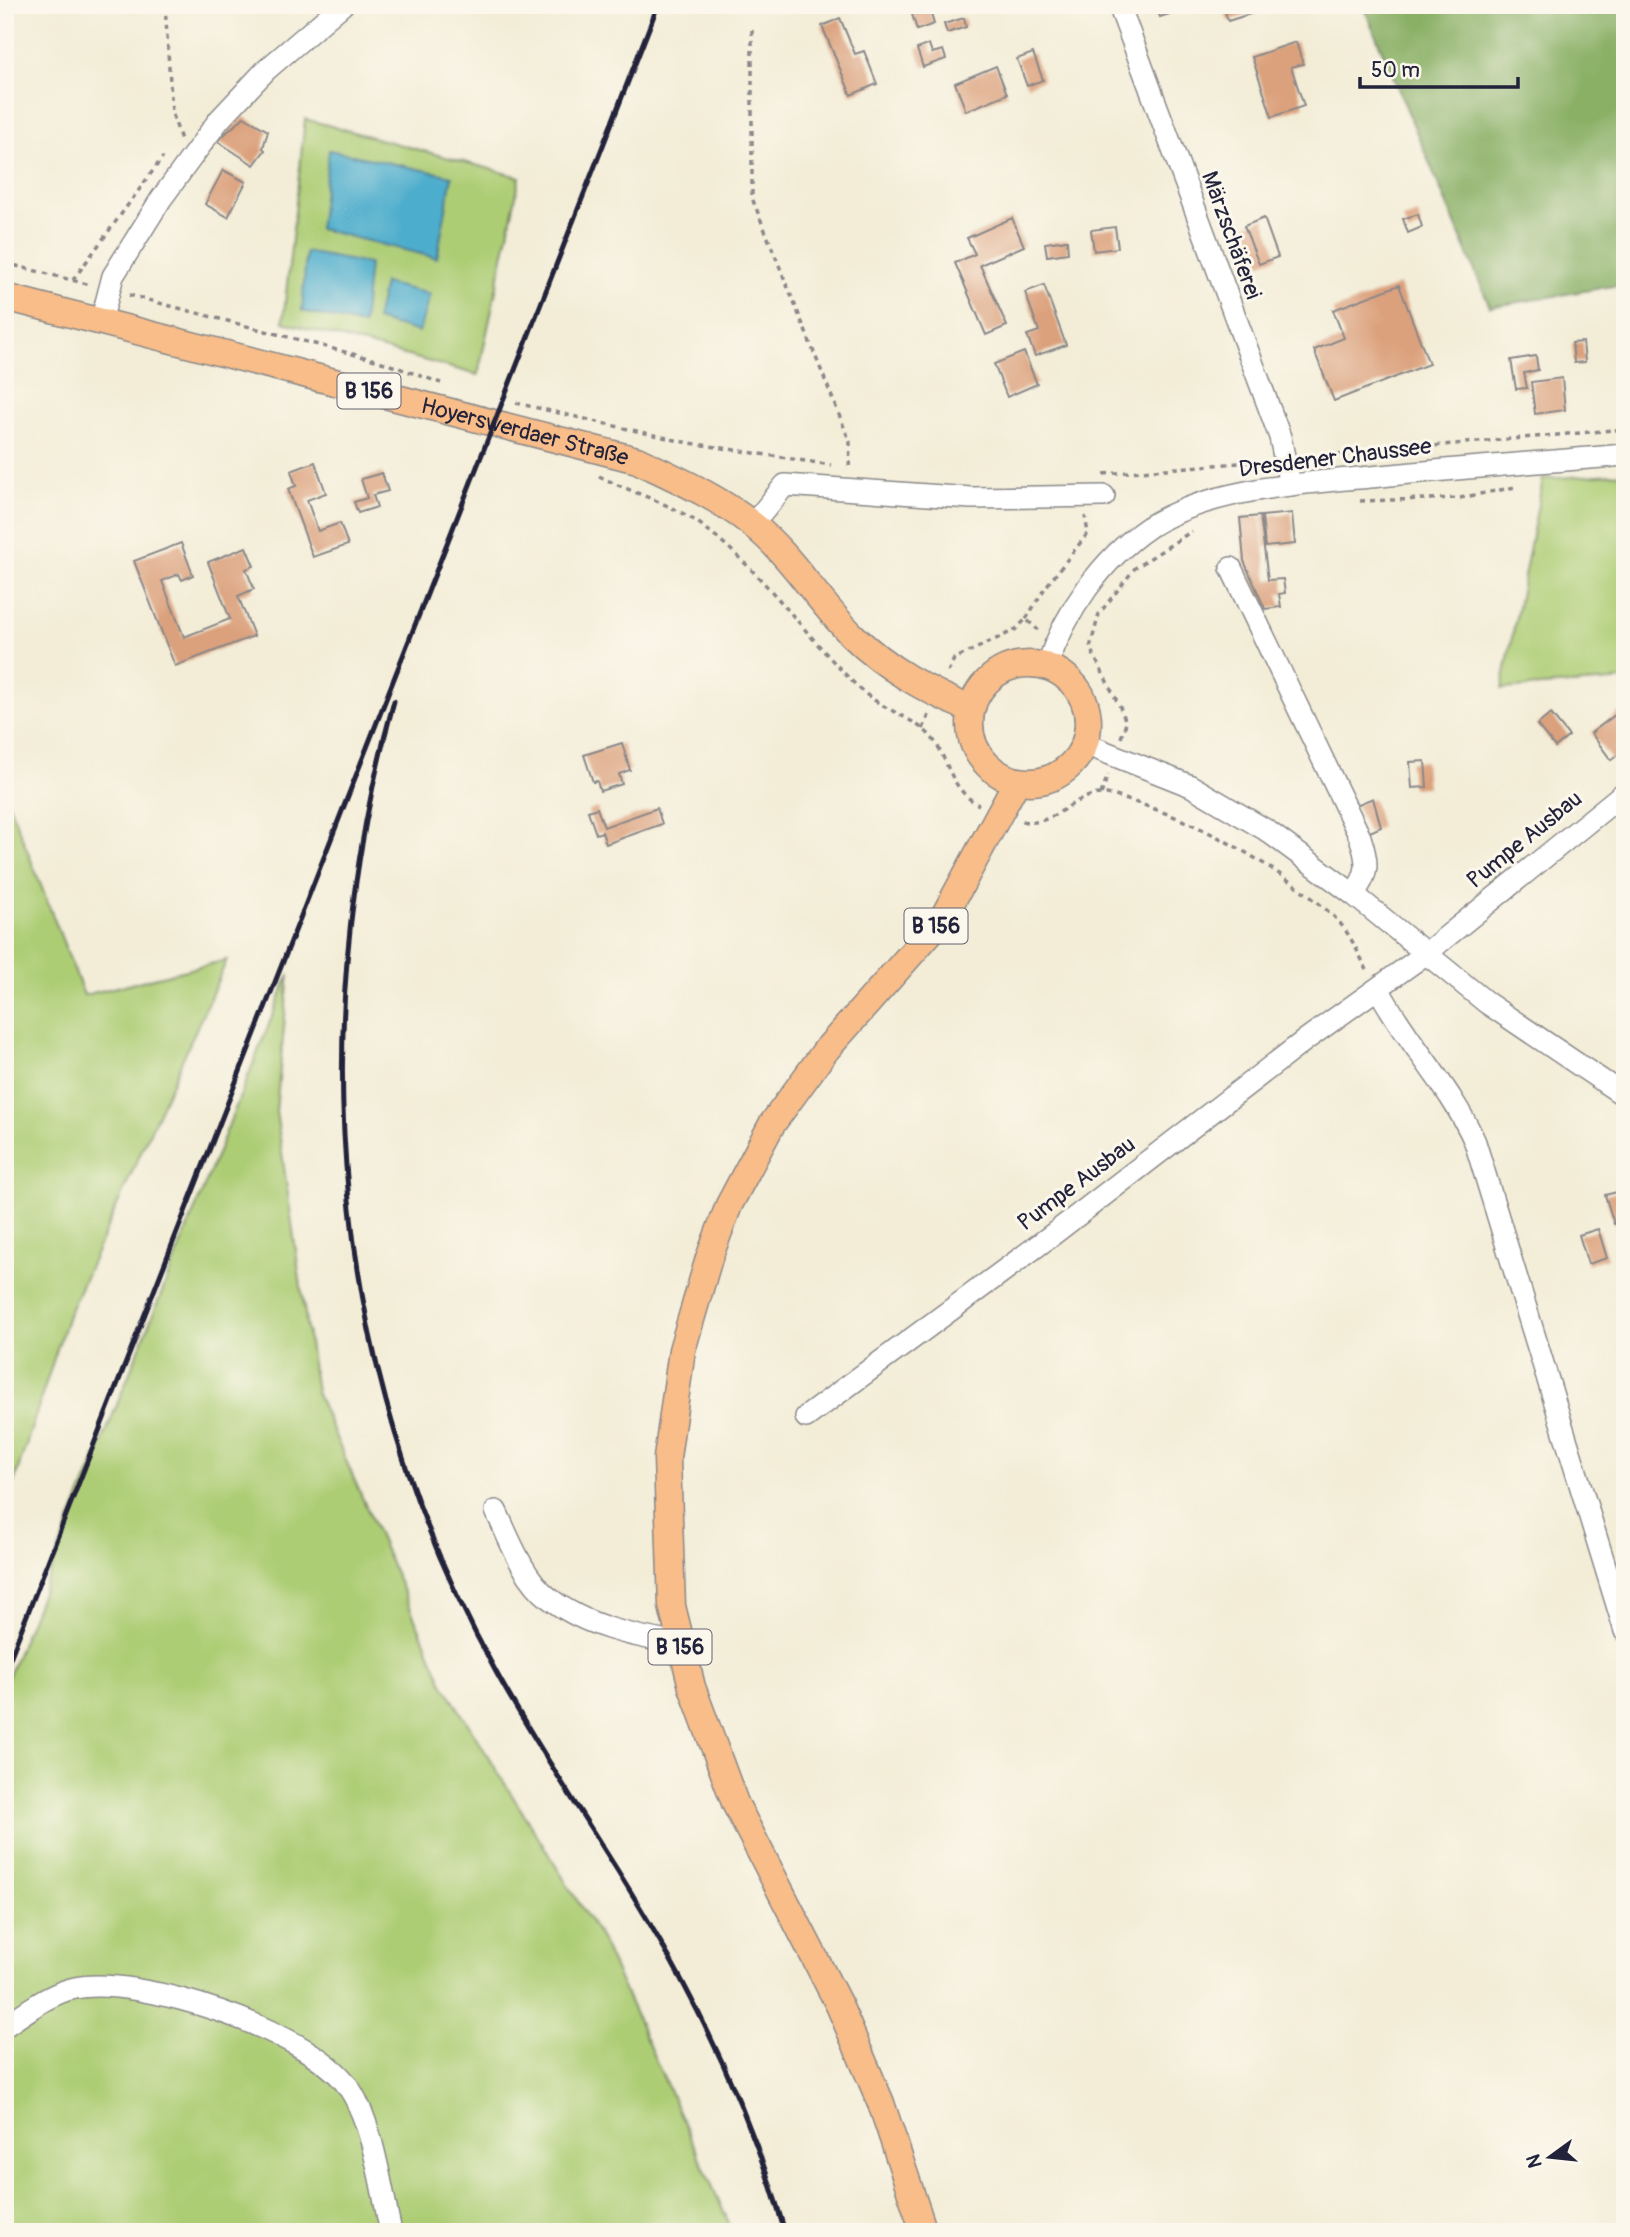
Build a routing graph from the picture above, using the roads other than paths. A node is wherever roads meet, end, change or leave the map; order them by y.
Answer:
1 (342, 5) edge
2 (1119, 5) edge
3 (5, 297) edge
4 (101, 322) junction
5 (1625, 455) edge
6 (1290, 485) junction
7 (1104, 496) dead end
8 (753, 524) junction
9 (1231, 568) dead end
10 (1047, 666) junction
11 (970, 709) junction
12 (1084, 744) junction
13 (1017, 781) junction
14 (1625, 792) edge
15 (1353, 894) junction
16 (1424, 955) junction
17 (1379, 990) junction
18 (1625, 1096) edge
19 (806, 1418) dead end
20 (496, 1511) dead end
21 (1625, 1631) edge
22 (679, 1644) junction
23 (5, 2026) edge
24 (391, 2232) edge
25 (923, 2232) edge

1 - 4 street
2 - 6 street, Märzschäferei
3 - 4 main road, Hoyerswerdaer Straße / B 156
4 - 8 main road, Hoyerswerdaer Straße / B 156
5 - 6 street, Dresdener Chaussee
6 - 10 street, Dresdener Chaussee
7 - 8 street
8 - 11 main road, Hoyerswerdaer Straße / B 156
9 - 15 street
10 - 11 main road
10 - 12 main road
11 - 13 main road
12 - 13 main road
12 - 15 street
13 - 22 main road, B 156
14 - 16 street, Pumpe Ausbau
15 - 16 street
16 - 17 street, Pumpe Ausbau
16 - 18 street
17 - 19 street, Pumpe Ausbau
17 - 21 street
20 - 22 street
22 - 25 main road, B 156
23 - 24 street

